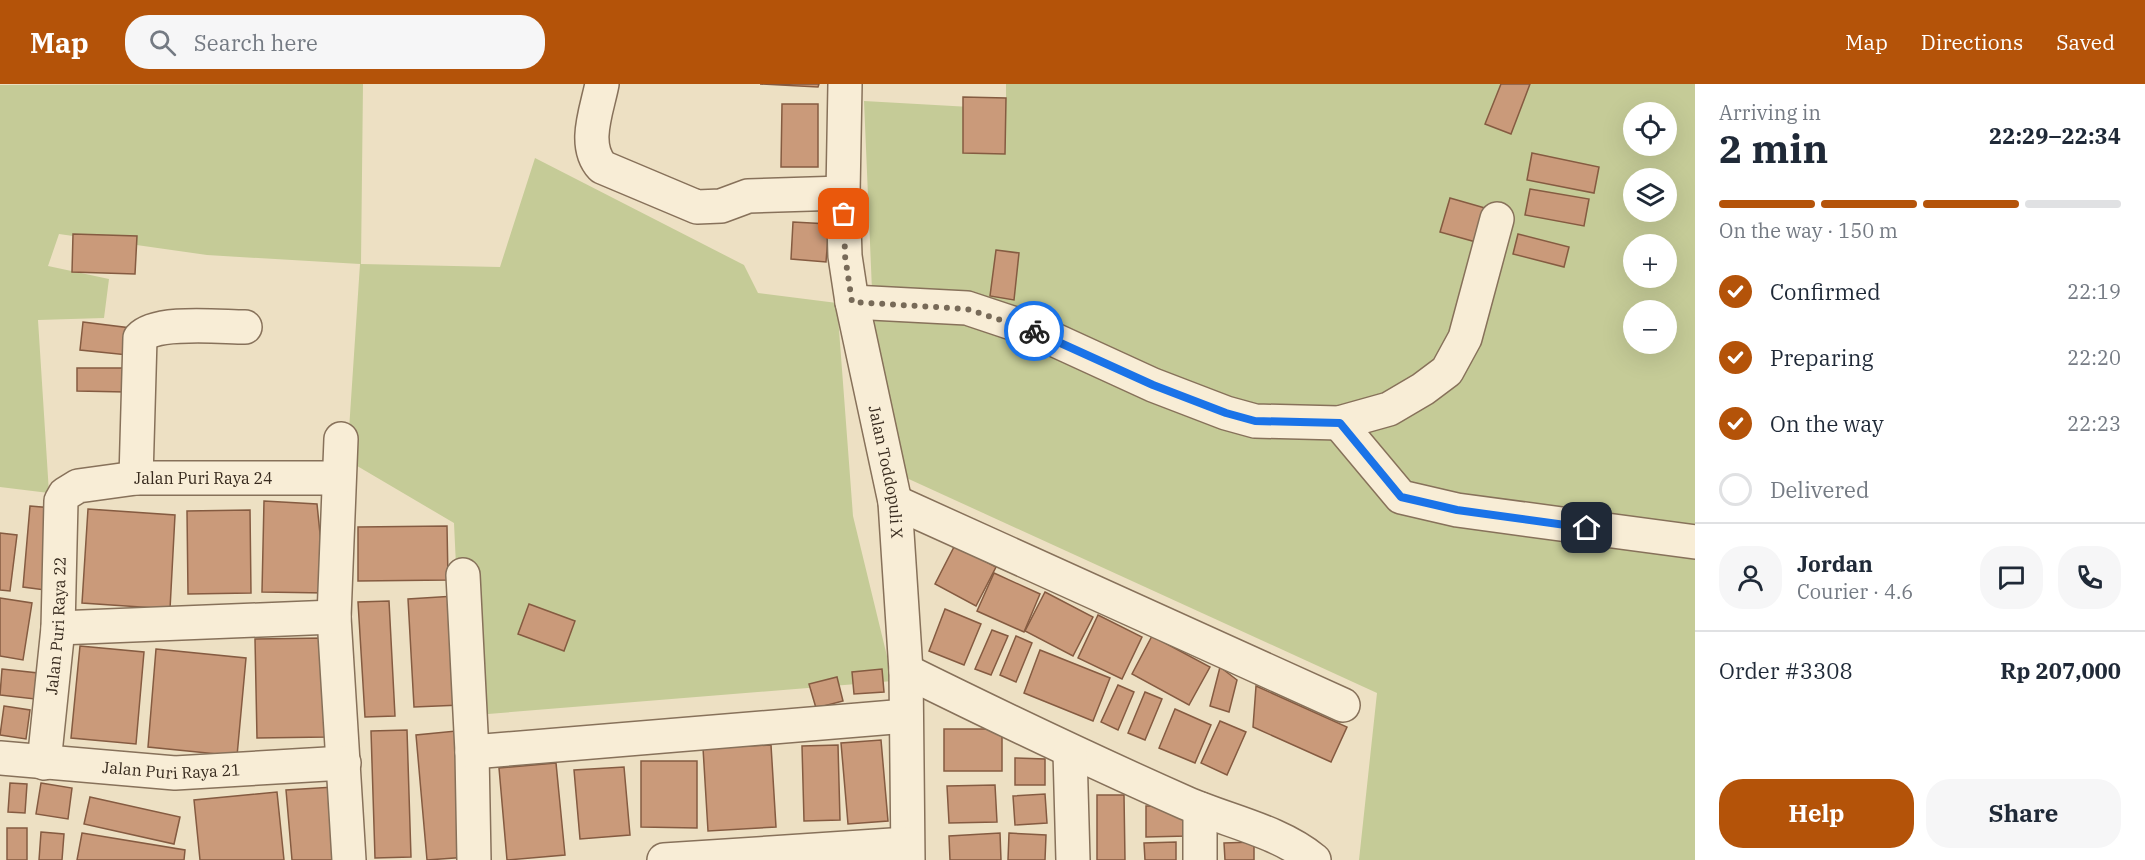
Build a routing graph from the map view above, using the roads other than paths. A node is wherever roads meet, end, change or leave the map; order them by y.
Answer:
1 (602, 84) edge
2 (845, 84) edge
3 (843, 193) junction
4 (1497, 219) dead end
5 (852, 302) junction
6 (245, 327) dead end
7 (1340, 423) junction
8 (341, 440) dead end
9 (135, 478) junction
10 (338, 478) junction
11 (71, 489) joint
12 (895, 502) junction
13 (1695, 542) edge
14 (463, 575) dead end
15 (334, 617) junction
16 (58, 628) junction
17 (906, 671) junction
18 (1343, 705) dead end
19 (906, 716) junction
20 (472, 752) junction
21 (1070, 752) junction
22 (0, 758) edge
23 (344, 763) junction
24 (44, 764) junction
25 (1200, 809) junction
26 (907, 852) edge
27 (349, 860) edge
28 (474, 860) edge
29 (664, 860) edge
30 (1073, 860) edge
31 (1200, 860) edge
32 (1314, 860) edge

1 - 3 street
2 - 3 street, Jalan Toddopuli X
3 - 5 street, Jalan Toddopuli X
4 - 7 street
5 - 7 street
5 - 12 street, Jalan Toddopuli X
6 - 9 street
7 - 13 street
8 - 10 street
9 - 10 street, Jalan Puri Raya 24
9 - 11 street, Jalan Puri Raya 24
10 - 15 street
11 - 16 street, Jalan Puri Raya 22
12 - 17 street, Jalan Toddopuli X
12 - 18 street
14 - 20 street
15 - 16 street
15 - 23 street
16 - 24 street, Jalan Puri Raya 22
17 - 19 street, Jalan Toddopuli X
17 - 21 street
19 - 20 street
19 - 26 street, Jalan Toddopuli X
20 - 28 street
21 - 25 street
21 - 30 street
22 - 24 street, Jalan Puri Raya 21
23 - 24 street, Jalan Puri Raya 21
23 - 27 street
25 - 31 street
25 - 32 street
26 - 29 street

